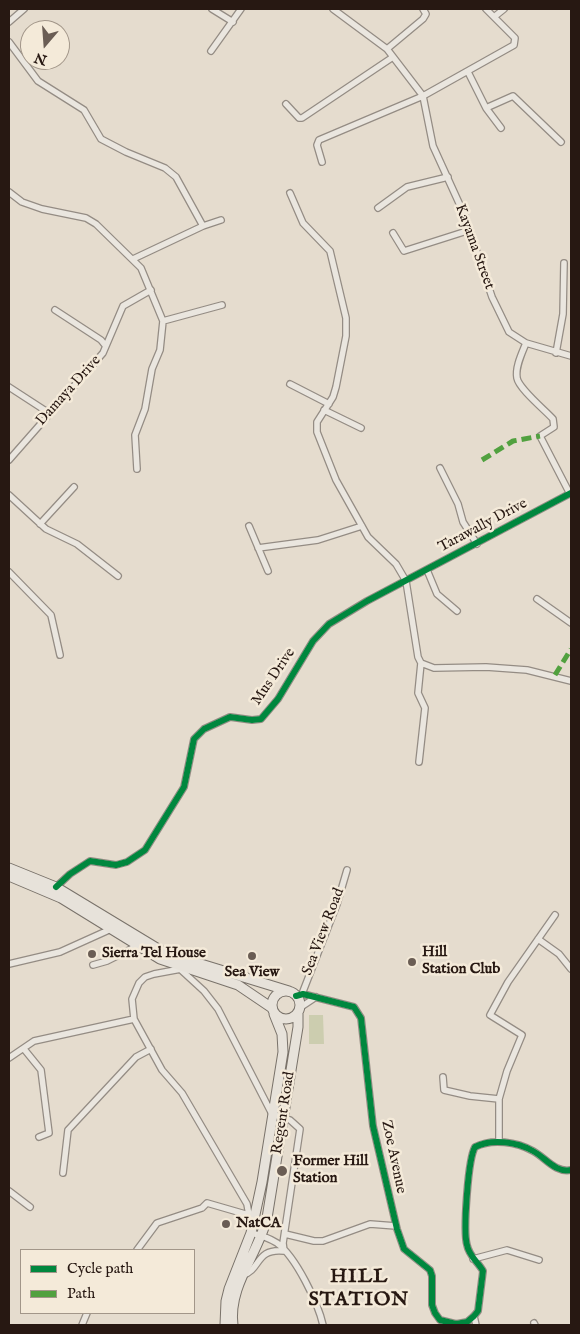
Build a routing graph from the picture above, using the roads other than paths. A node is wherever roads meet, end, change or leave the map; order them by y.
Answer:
1 (24, 9) edge
2 (212, 9) edge
3 (241, 9) edge
4 (333, 9) edge
5 (423, 9) edge
6 (486, 9) edge
7 (504, 9) edge
8 (494, 17) junction
9 (9, 22) edge
10 (233, 22) junction
11 (9, 42) edge
12 (387, 49) junction
13 (211, 51) dead end
14 (393, 56) junction
15 (468, 72) junction
16 (423, 96) junction
17 (286, 104) dead end
18 (486, 108) junction
19 (501, 128) dead end
20 (560, 142) dead end
21 (322, 162) dead end
22 (448, 177) junction
23 (9, 192) edge
24 (290, 193) dead end
25 (378, 208) dead end
26 (221, 220) dead end
27 (203, 226) junction
28 (470, 230) junction
29 (394, 233) dead end
30 (133, 259) junction
31 (564, 263) dead end
32 (151, 290) junction
33 (222, 306) dead end
34 (55, 310) dead end
35 (163, 321) junction
36 (526, 343) junction
37 (105, 345) junction
38 (556, 353) junction
39 (571, 356) edge
40 (290, 384) dead end
41 (9, 386) edge
42 (329, 404) junction
43 (324, 410) junction
44 (49, 413) junction
45 (361, 428) dead end
46 (9, 460) edge
47 (138, 468) dead end
48 (440, 468) dead end
49 (74, 487) dead end
50 (571, 494) edge
51 (9, 495) edge
52 (40, 524) junction
53 (249, 526) dead end
54 (362, 526) junction
55 (477, 544) junction
56 (258, 548) junction
57 (427, 570) junction
58 (268, 571) dead end
59 (9, 572) edge
60 (118, 576) dead end
61 (406, 581) junction
62 (537, 599) dead end
63 (457, 611) dead end
64 (571, 623) edge
65 (60, 655) dead end
66 (421, 663) junction
67 (571, 681) edge
68 (419, 762) dead end
69 (347, 870) dead end
70 (9, 872) edge
71 (56, 887) junction
72 (555, 915) dead end
73 (111, 929) junction
74 (538, 939) junction
75 (137, 946) junction
76 (192, 962) junction
77 (9, 964) edge
78 (93, 965) dead end
79 (181, 969) junction
80 (571, 969) edge
81 (295, 993) junction
82 (316, 997) junction
83 (299, 1010) junction
84 (273, 1011) junction
85 (134, 1019) junction
86 (24, 1049) junction
87 (151, 1049) junction
88 (9, 1058) edge
89 (443, 1077) dead end
90 (499, 1099) junction
91 (272, 1114) junction
92 (283, 1116) junction
93 (39, 1138) dead end
94 (499, 1142) junction
95 (571, 1170) edge
96 (63, 1173) dead end
97 (9, 1191) edge
98 (30, 1208) dead end
99 (252, 1216) junction
100 (396, 1226) junction
101 (251, 1233) junction
102 (285, 1234) junction
103 (261, 1235) junction
104 (138, 1249) edge
105 (284, 1251) junction
106 (473, 1259) junction
107 (539, 1260) dead end
108 (243, 1275) junction
109 (474, 1316) junction
110 (225, 1325) edge
111 (233, 1325) edge
112 (323, 1325) edge
113 (476, 1325) edge

1 - 9 street
2 - 10 street
3 - 10 street
4 - 12 street
5 - 12 street
6 - 8 street
7 - 8 street
8 - 15 street
10 - 13 street
11 - 27 street
12 - 14 street
14 - 16 street
14 - 17 street
15 - 16 street
15 - 18 street
16 - 21 street
16 - 22 street, Kayama Street
18 - 19 street
18 - 20 street
22 - 25 street
22 - 28 street, Kayama Street
23 - 30 street
24 - 42 street
26 - 27 street
27 - 30 street
28 - 29 street
28 - 36 street, Kayama Street
30 - 32 street
31 - 38 street
32 - 35 street
32 - 37 street
33 - 35 street
34 - 37 street, Damaya Drive
35 - 47 street
36 - 38 street, Kayama Street
36 - 50 street, Tarawally Drive
37 - 44 street, Damaya Drive
38 - 39 street, Kayama Street
40 - 42 street
41 - 44 street
42 - 43 street
43 - 45 street
43 - 54 street
44 - 46 street, Damaya Drive
48 - 55 street
49 - 52 street
50 - 55 street, Tarawally Drive
51 - 52 street
52 - 60 street
53 - 56 street
54 - 56 street
54 - 61 street
55 - 57 street, Tarawally Drive
56 - 58 street
57 - 61 street, Tarawally Drive
57 - 63 street
59 - 65 street
61 - 66 street
61 - 71 street, Mus Drive
62 - 64 street
66 - 67 street
66 - 68 street
69 - 81 street, Sea View Road
70 - 71 main road
70 - 73 main road
71 - 76 main road
72 - 74 street
73 - 75 main road
73 - 77 street
74 - 80 street
74 - 90 street
75 - 78 street
75 - 79 main road
76 - 79 street
76 - 81 main road
79 - 84 main road
79 - 85 street
79 - 91 street
81 - 82 street, Zoe Avenue
81 - 83 main road
81 - 84 main road
82 - 83 street
82 - 100 street, Zoe Avenue
83 - 84 main road
83 - 92 main road, Regent Road
84 - 91 main road, Regent Road
85 - 86 street
85 - 87 street
86 - 88 street
86 - 93 street
87 - 96 street
87 - 99 street
89 - 90 street
90 - 94 street
91 - 92 street
91 - 99 main road, Regent Road
92 - 102 street
92 - 103 main road, Regent Road
94 - 95 street
94 - 106 street
97 - 98 street
99 - 101 main road, Regent Road
99 - 104 street
100 - 102 street
100 - 109 street, Zoe Avenue
101 - 103 street
101 - 110 main road, Regent Road
102 - 105 street
103 - 105 street
103 - 108 main road, Regent Road
105 - 108 street
105 - 112 street
106 - 107 street
106 - 109 street
108 - 111 main road, Regent Road
109 - 113 street

